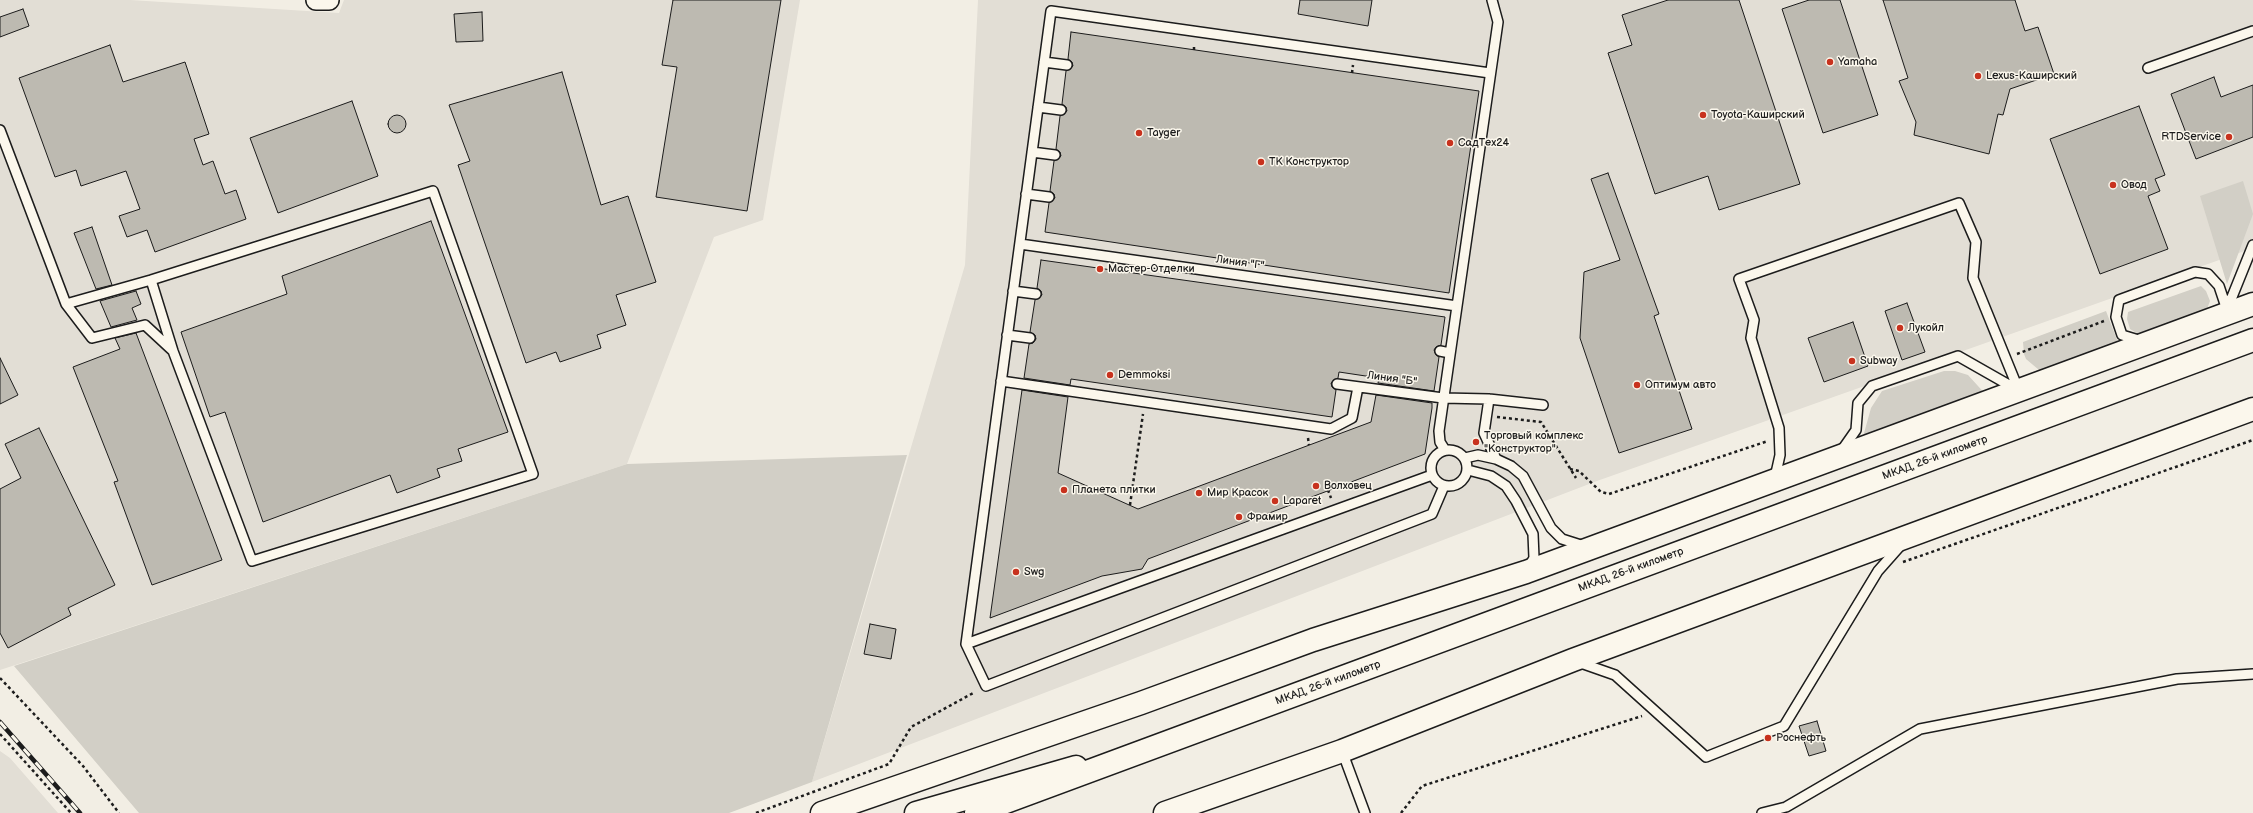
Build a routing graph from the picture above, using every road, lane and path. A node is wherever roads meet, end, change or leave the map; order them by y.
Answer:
1 (316, 0) edge
2 (329, 0) edge
3 (1492, 0) edge
4 (2253, 31) edge
5 (1044, 62) junction
6 (1067, 65) dead end
7 (2148, 68) dead end
8 (1490, 73) junction
9 (1038, 107) junction
10 (1061, 110) dead end
11 (0, 130) edge
12 (1032, 152) junction
13 (1055, 155) dead end
14 (1026, 194) junction
15 (1049, 197) dead end
16 (1460, 214) dead end
17 (1470, 215) junction
18 (1020, 244) junction
19 (2253, 245) edge
20 (150, 280) junction
21 (1013, 291) junction
22 (1036, 294) dead end
23 (66, 304) junction
24 (2253, 304) edge
25 (1457, 306) junction
26 (2222, 312) junction
27 (2116, 317) junction
28 (1007, 336) junction
29 (1030, 338) dead end
30 (2253, 340) edge
31 (2149, 343) junction
32 (1440, 351) dead end
33 (173, 352) junction
34 (1450, 352) junction
35 (2007, 358) junction
36 (1001, 381) junction
37 (1337, 384) dead end
38 (1358, 387) junction
39 (1443, 398) junction
40 (1489, 399) junction
41 (1144, 403) junction
42 (1542, 405) dead end
43 (2253, 409) edge
44 (1487, 416) junction
45 (1780, 437) junction
46 (2253, 440) edge
47 (1445, 450) junction
48 (1465, 458) junction
49 (1496, 459) junction
50 (1829, 461) junction
51 (1570, 469) junction
52 (1468, 470) junction
53 (1432, 475) junction
54 (1576, 478) dead end
55 (1769, 483) junction
56 (1444, 486) junction
57 (1130, 505) dead end
58 (1910, 535) junction
59 (1597, 546) junction
60 (1878, 571) junction
61 (1526, 572) junction
62 (966, 644) junction
63 (1573, 660) junction
64 (2253, 674) edge
65 (0, 678) edge
66 (986, 686) junction
67 (1656, 711) junction
68 (1192, 733) junction
69 (0, 734) edge
70 (1342, 751) junction
71 (71, 813) edge
72 (119, 813) edge
73 (756, 813) edge
74 (822, 813) edge
75 (916, 813) edge
76 (976, 813) edge
77 (1166, 813) edge
78 (1365, 813) edge
79 (1401, 813) edge
80 (1762, 813) edge

1 - 2 street
3 - 8 lane
4 - 7 lane
5 - 6 lane
5 - 8 lane
5 - 9 lane
8 - 17 lane
9 - 10 lane
9 - 12 lane
11 - 23 lane
12 - 13 lane
12 - 14 lane
14 - 15 lane
14 - 18 lane
16 - 17 lane
17 - 25 lane
18 - 21 lane
18 - 25 lane, Линия "Г"
19 - 26 lane
20 - 23 lane
20 - 33 lane
20 - 33 lane
21 - 22 lane
21 - 28 lane
23 - 33 lane
24 - 26 main road
25 - 34 lane
26 - 27 lane
26 - 31 main road
27 - 31 lane
27 - 35 path
28 - 29 lane
28 - 36 lane
30 - 68 main road, МКАД, 26-й километр
31 - 50 main road
32 - 34 lane
34 - 39 lane
35 - 45 lane
35 - 50 lane
36 - 41 lane
36 - 62 lane
37 - 38 lane, Линия "Б"
38 - 39 lane, Линия "Б"
38 - 41 lane
39 - 40 lane, Линия "Б"
39 - 47 lane
40 - 42 lane, Линия "Б"
40 - 44 lane
41 - 57 path
43 - 58 main road
44 - 49 lane
44 - 51 path
45 - 51 path
45 - 55 lane
46 - 60 path
47 - 48 lane
47 - 53 lane
48 - 49 lane
48 - 52 lane
49 - 59 lane
50 - 55 main road
51 - 54 path
52 - 56 lane
52 - 61 lane
53 - 56 lane
53 - 62 lane
55 - 59 main road
56 - 66 lane
58 - 60 lane
58 - 63 main road
59 - 61 main road
60 - 67 lane
61 - 74 main road
62 - 66 lane
63 - 67 lane
63 - 70 main road
64 - 80 lane
65 - 72 path
66 - 73 path
67 - 79 path
68 - 75 main road
68 - 76 main road, МКАД, 26-й километр
69 - 71 path
70 - 77 main road
70 - 78 lane

